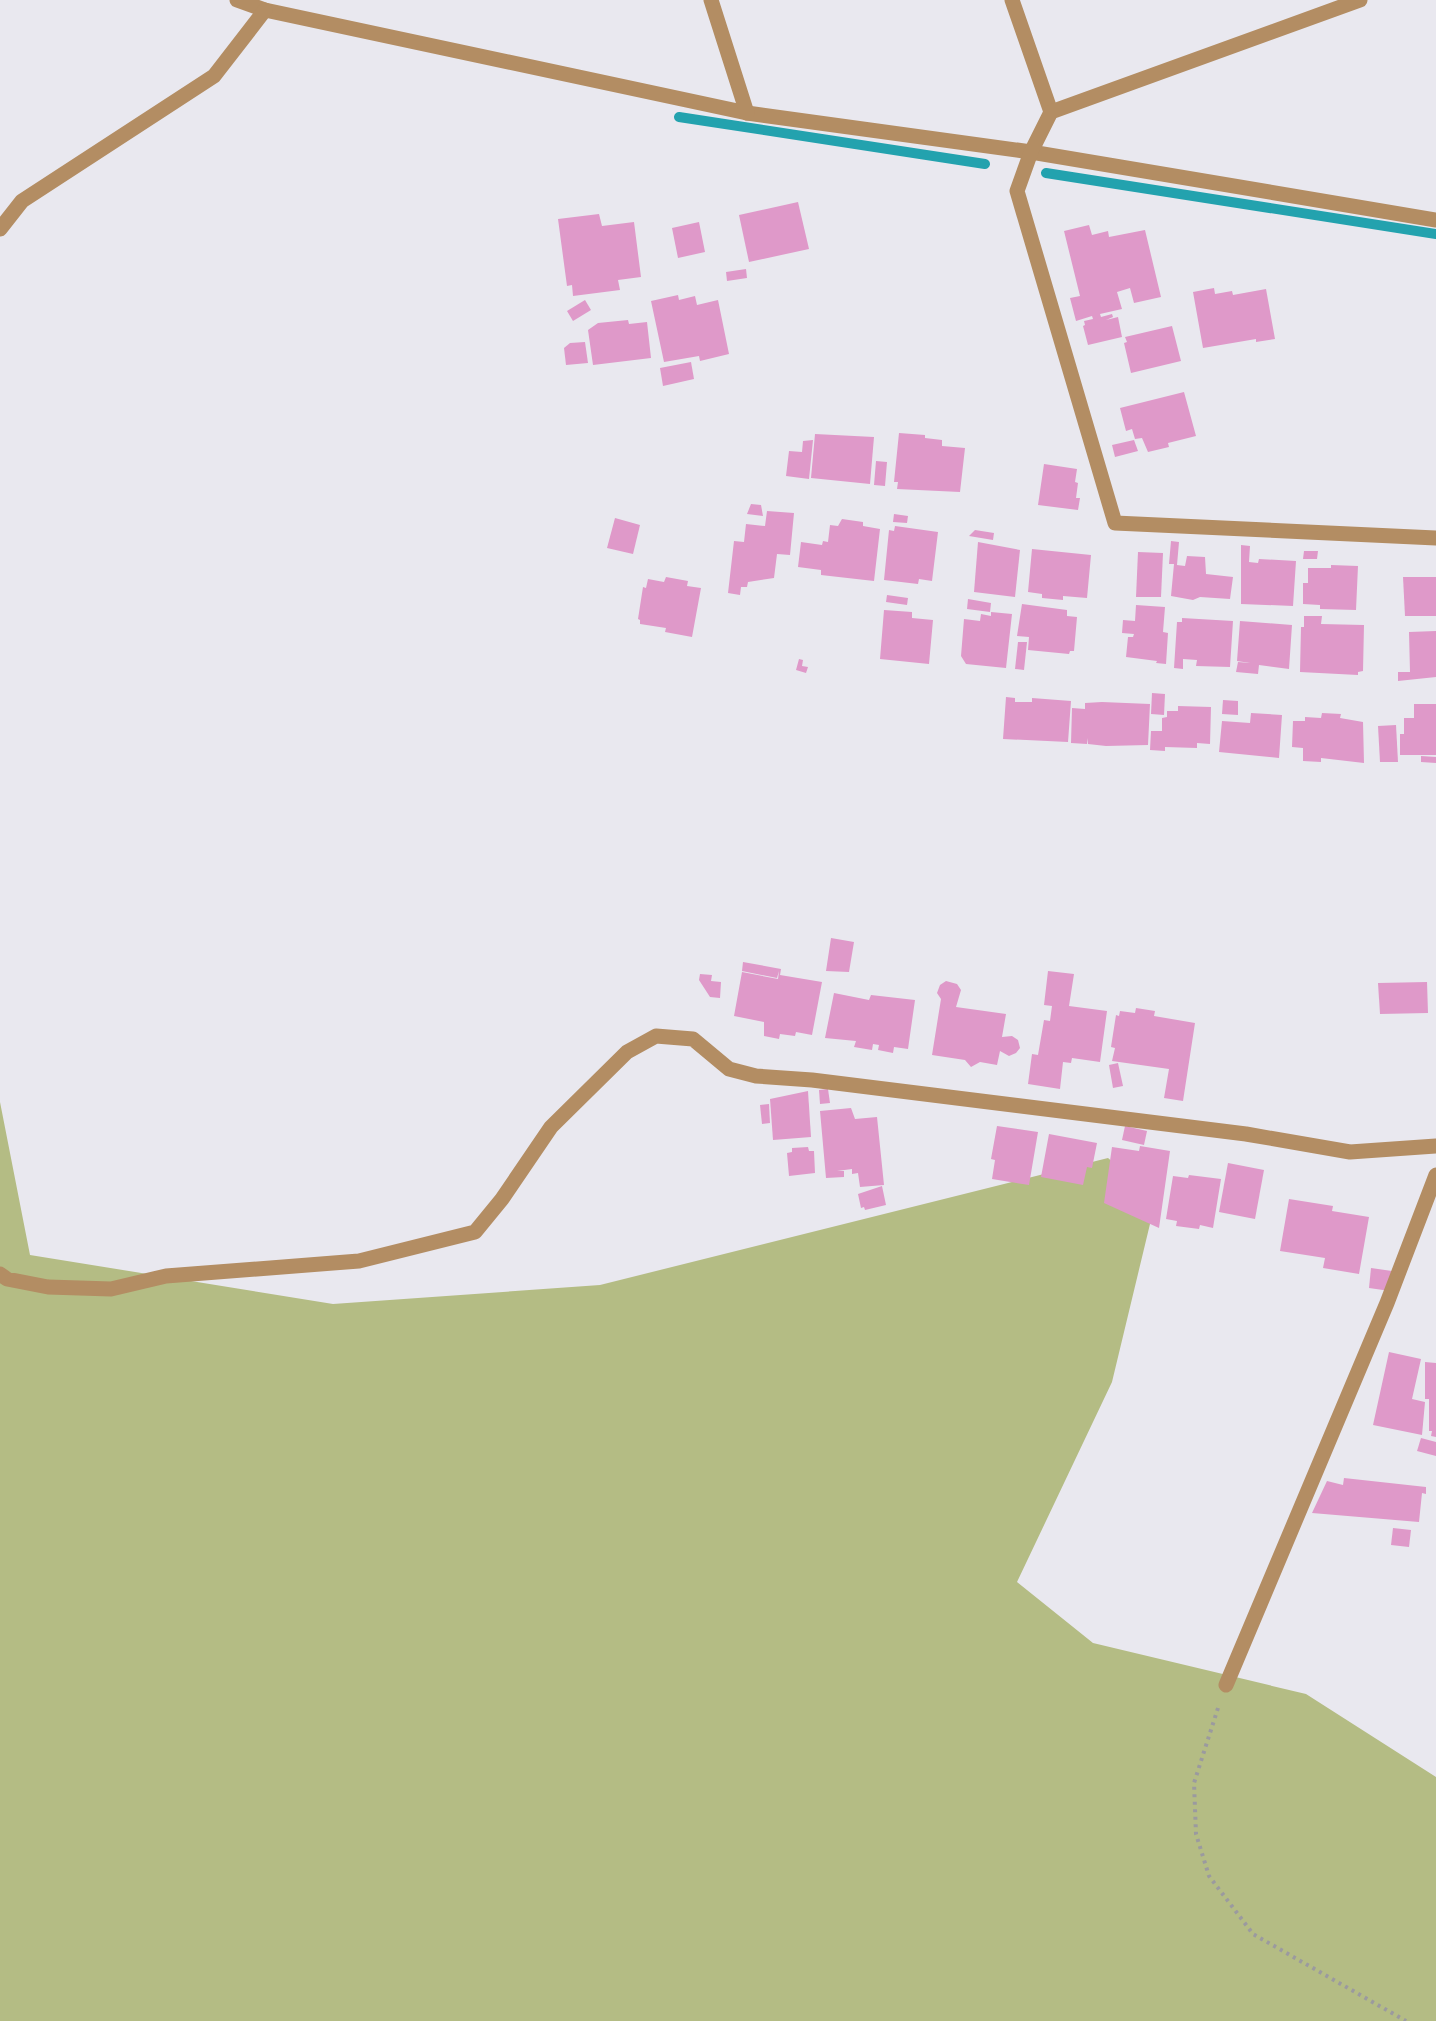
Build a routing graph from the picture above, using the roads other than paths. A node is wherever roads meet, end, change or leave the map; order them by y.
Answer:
1 (237, 0) edge
2 (711, 0) edge
3 (1012, 0) edge
4 (1360, 0) edge
5 (265, 10) junction
6 (1051, 112) junction
7 (747, 113) junction
8 (1031, 153) junction
9 (1436, 220) edge
10 (0, 229) edge
11 (1436, 538) edge
12 (1436, 1146) edge
13 (1436, 1175) edge
14 (0, 1274) edge
15 (1226, 1685) road end

1 - 5 street
2 - 7 street
3 - 6 street
4 - 6 street
5 - 7 street
5 - 10 street
6 - 8 street
7 - 8 street
8 - 9 street
8 - 11 street
12 - 14 street
13 - 15 street

